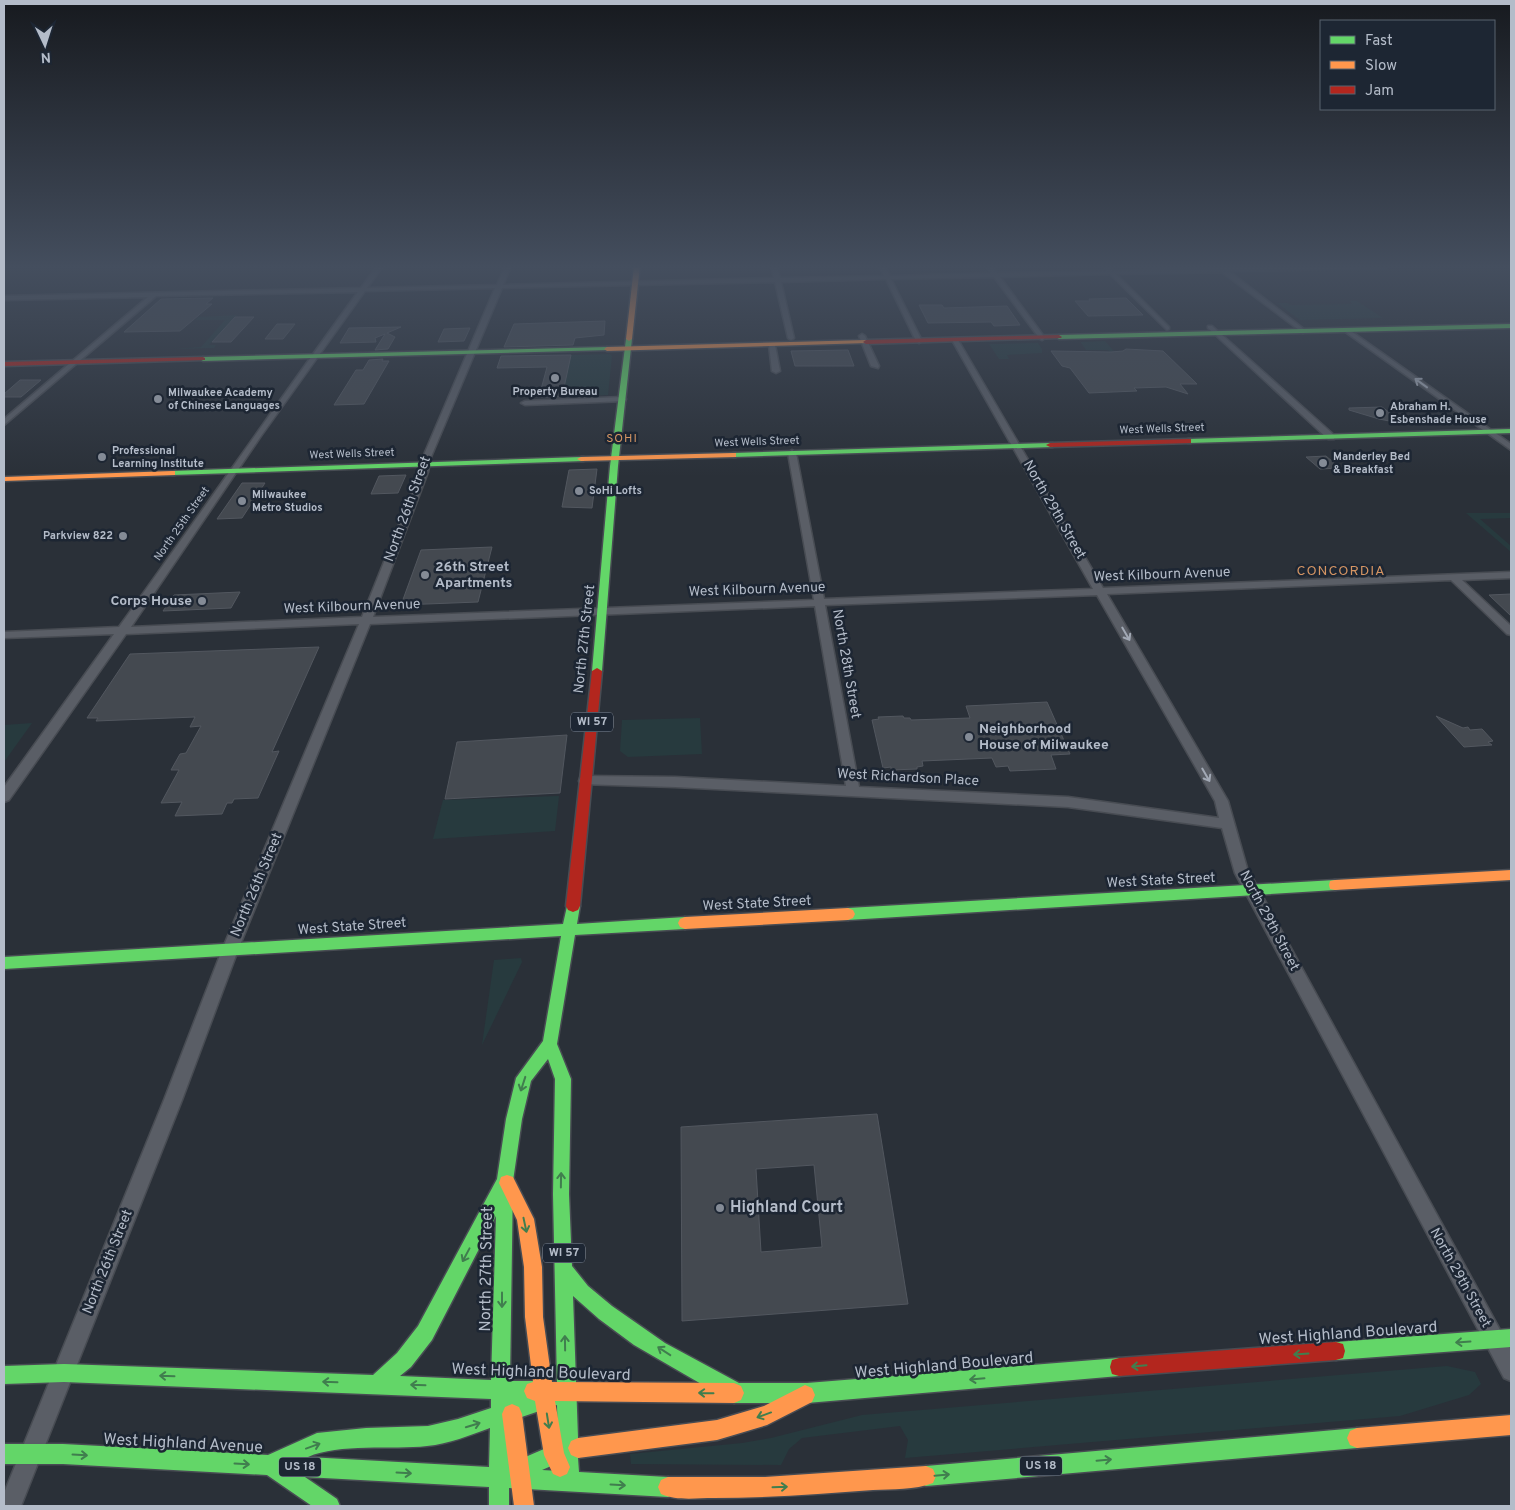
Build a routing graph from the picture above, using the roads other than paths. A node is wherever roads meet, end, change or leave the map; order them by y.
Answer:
1 (105, 336) edge
2 (328, 336) edge
3 (478, 336) edge
4 (629, 336) edge
5 (980, 336) edge
6 (1015, 336) edge
7 (1220, 336) edge
8 (1355, 336) edge
9 (791, 338) junction
10 (918, 338) junction
11 (863, 339) junction
12 (955, 340) junction
13 (628, 345) junction
14 (756, 345) junction
15 (772, 345) junction
16 (473, 349) junction
17 (316, 353) junction
18 (4, 358) edge
19 (78, 360) junction
20 (4, 364) edge
21 (875, 366) dead end
22 (776, 371) dead end
23 (622, 399) junction
24 (524, 403) dead end
25 (4, 423) edge
26 (1511, 431) edge
27 (1488, 432) junction
28 (1331, 437) junction
29 (1017, 446) junction
30 (1511, 448) edge
31 (792, 453) junction
32 (615, 458) junction
33 (425, 464) junction
34 (234, 471) junction
35 (4, 479) edge
36 (1511, 576) edge
37 (1454, 578) junction
38 (1102, 592) junction
39 (820, 602) junction
40 (603, 611) junction
41 (366, 621) junction
42 (122, 630) junction
43 (1511, 632) edge
44 (4, 635) edge
45 (585, 781) junction
46 (854, 792) junction
47 (4, 797) edge
48 (1227, 824) junction
49 (1511, 875) edge
50 (1252, 890) junction
51 (568, 930) junction
52 (230, 950) junction
53 (4, 962) edge
54 (550, 1044) junction
55 (506, 1181) junction
56 (564, 1270) junction
57 (1503, 1339) edge
58 (1511, 1371) edge
59 (64, 1372) junction
60 (4, 1375) edge
61 (378, 1384) junction
62 (502, 1389) junction
63 (566, 1392) junction
64 (737, 1393) junction
65 (807, 1394) junction
66 (544, 1395) junction
67 (512, 1412) junction
68 (501, 1416) junction
69 (1511, 1425) edge
70 (568, 1449) junction
71 (31, 1453) junction
72 (4, 1454) edge
73 (554, 1456) junction
74 (270, 1465) junction
75 (519, 1475) junction
76 (499, 1478) junction
77 (569, 1486) junction
78 (726, 1489) junction
79 (713, 1500) dead end
80 (10, 1506) edge
81 (330, 1506) edge
82 (499, 1506) edge
83 (524, 1506) edge

1 - 19 street
2 - 17 street, North 25th Street
3 - 16 street, North 26th Street
4 - 13 main road, North 27th Street / WI 57
5 - 10 main road
6 - 12 main road
7 - 28 street
27 -> 8 street
9 - 11 main road
9 - 13 main road
9 - 14 main road
10 - 11 main road
10 - 12 main road
11 - 15 main road
11 - 21 street
12 - 29 street, North 29th Street
13 - 14 main road
13 - 16 main road
13 - 23 main road, North 27th Street / WI 57
14 - 15 main road
15 - 22 street
16 - 17 main road
16 - 33 street, North 26th Street
17 - 19 main road
17 - 34 street, North 25th Street
18 - 19 main road
19 - 20 main road
19 - 25 street
23 - 24 street
23 - 32 main road, North 27th Street / WI 57
26 - 27 main road, West Wells Street
27 - 28 main road, West Wells Street
27 - 30 street
28 - 29 main road, West Wells Street
29 - 31 main road, West Wells Street
29 - 38 street, North 29th Street
31 - 32 main road, West Wells Street
31 - 39 street, North 28th Street
32 - 33 main road, West Wells Street
32 - 40 main road, North 27th Street / WI 57
33 - 34 main road, West Wells Street
33 - 41 street, North 26th Street
34 - 35 main road, West Wells Street
34 - 42 street, North 25th Street
36 - 37 street, West Kilbourn Avenue
37 - 38 street, West Kilbourn Avenue
37 - 43 street
38 - 39 street, West Kilbourn Avenue
38 -> 48 street, North 29th Street
39 - 40 street, West Kilbourn Avenue
39 - 46 street, North 28th Street
40 - 41 street, West Kilbourn Avenue
40 - 45 main road, North 27th Street / WI 57
41 - 42 street, West Kilbourn Avenue
41 - 52 street, North 26th Street
42 - 44 street, West Kilbourn Avenue
42 - 47 street, North 25th Street
45 - 46 street, West Richardson Place
45 - 51 main road, North 27th Street / WI 57
46 - 48 street, West Richardson Place
48 - 50 street, North 29th Street
49 - 50 main road, West State Street
50 - 51 main road, West State Street
50 - 57 street, North 29th Street
51 - 52 main road, West State Street
51 - 54 main road, North 27th Street / WI 57
52 - 53 main road, West State Street
52 - 59 street, North 26th Street
54 -> 55 main road, North 27th Street / WI 57
56 -> 54 main road, North 27th Street / WI 57
55 -> 61 main road, WI 57
55 -> 62 main road, North 27th Street
55 -> 66 main road
63 -> 56 main road, North 27th Street / WI 57
64 -> 56 main road
57 - 58 street, North 29th Street
57 -> 65 main road, West Highland Boulevard
59 - 60 main road
61 -> 59 main road
59 - 71 street, North 26th Street
62 -> 61 main road, West Highland Boulevard
62 - 66 main road, West Highland Boulevard
62 - 67 main road
62 - 68 main road, North 27th Street
64 -> 63 main road, West Highland Boulevard
63 - 66 main road, West Highland Boulevard
63 - 70 main road, North 27th Street / WI 57
64 - 65 main road, West Highland Boulevard
65 -> 70 main road
66 - 67 main road
66 -> 73 main road
67 - 68 main road
67 - 75 main road
74 -> 68 main road
68 - 76 main road, North 27th Street
78 -> 69 main road, US 18
70 - 73 main road
70 - 77 main road, North 27th Street / WI 57
71 - 72 main road, West Highland Avenue / US 18
71 -> 74 main road, West Highland Avenue / US 18
71 - 80 street, North 26th Street
73 - 75 main road
73 - 77 main road
74 -> 76 main road, West Highland Avenue / US 18
74 - 81 main road
75 - 76 main road, West Highland Avenue / US 18
75 - 77 main road, West Highland Avenue / US 18
75 - 83 main road
76 - 82 main road, North 27th Street
77 -> 78 main road, US 18
78 - 79 main road

